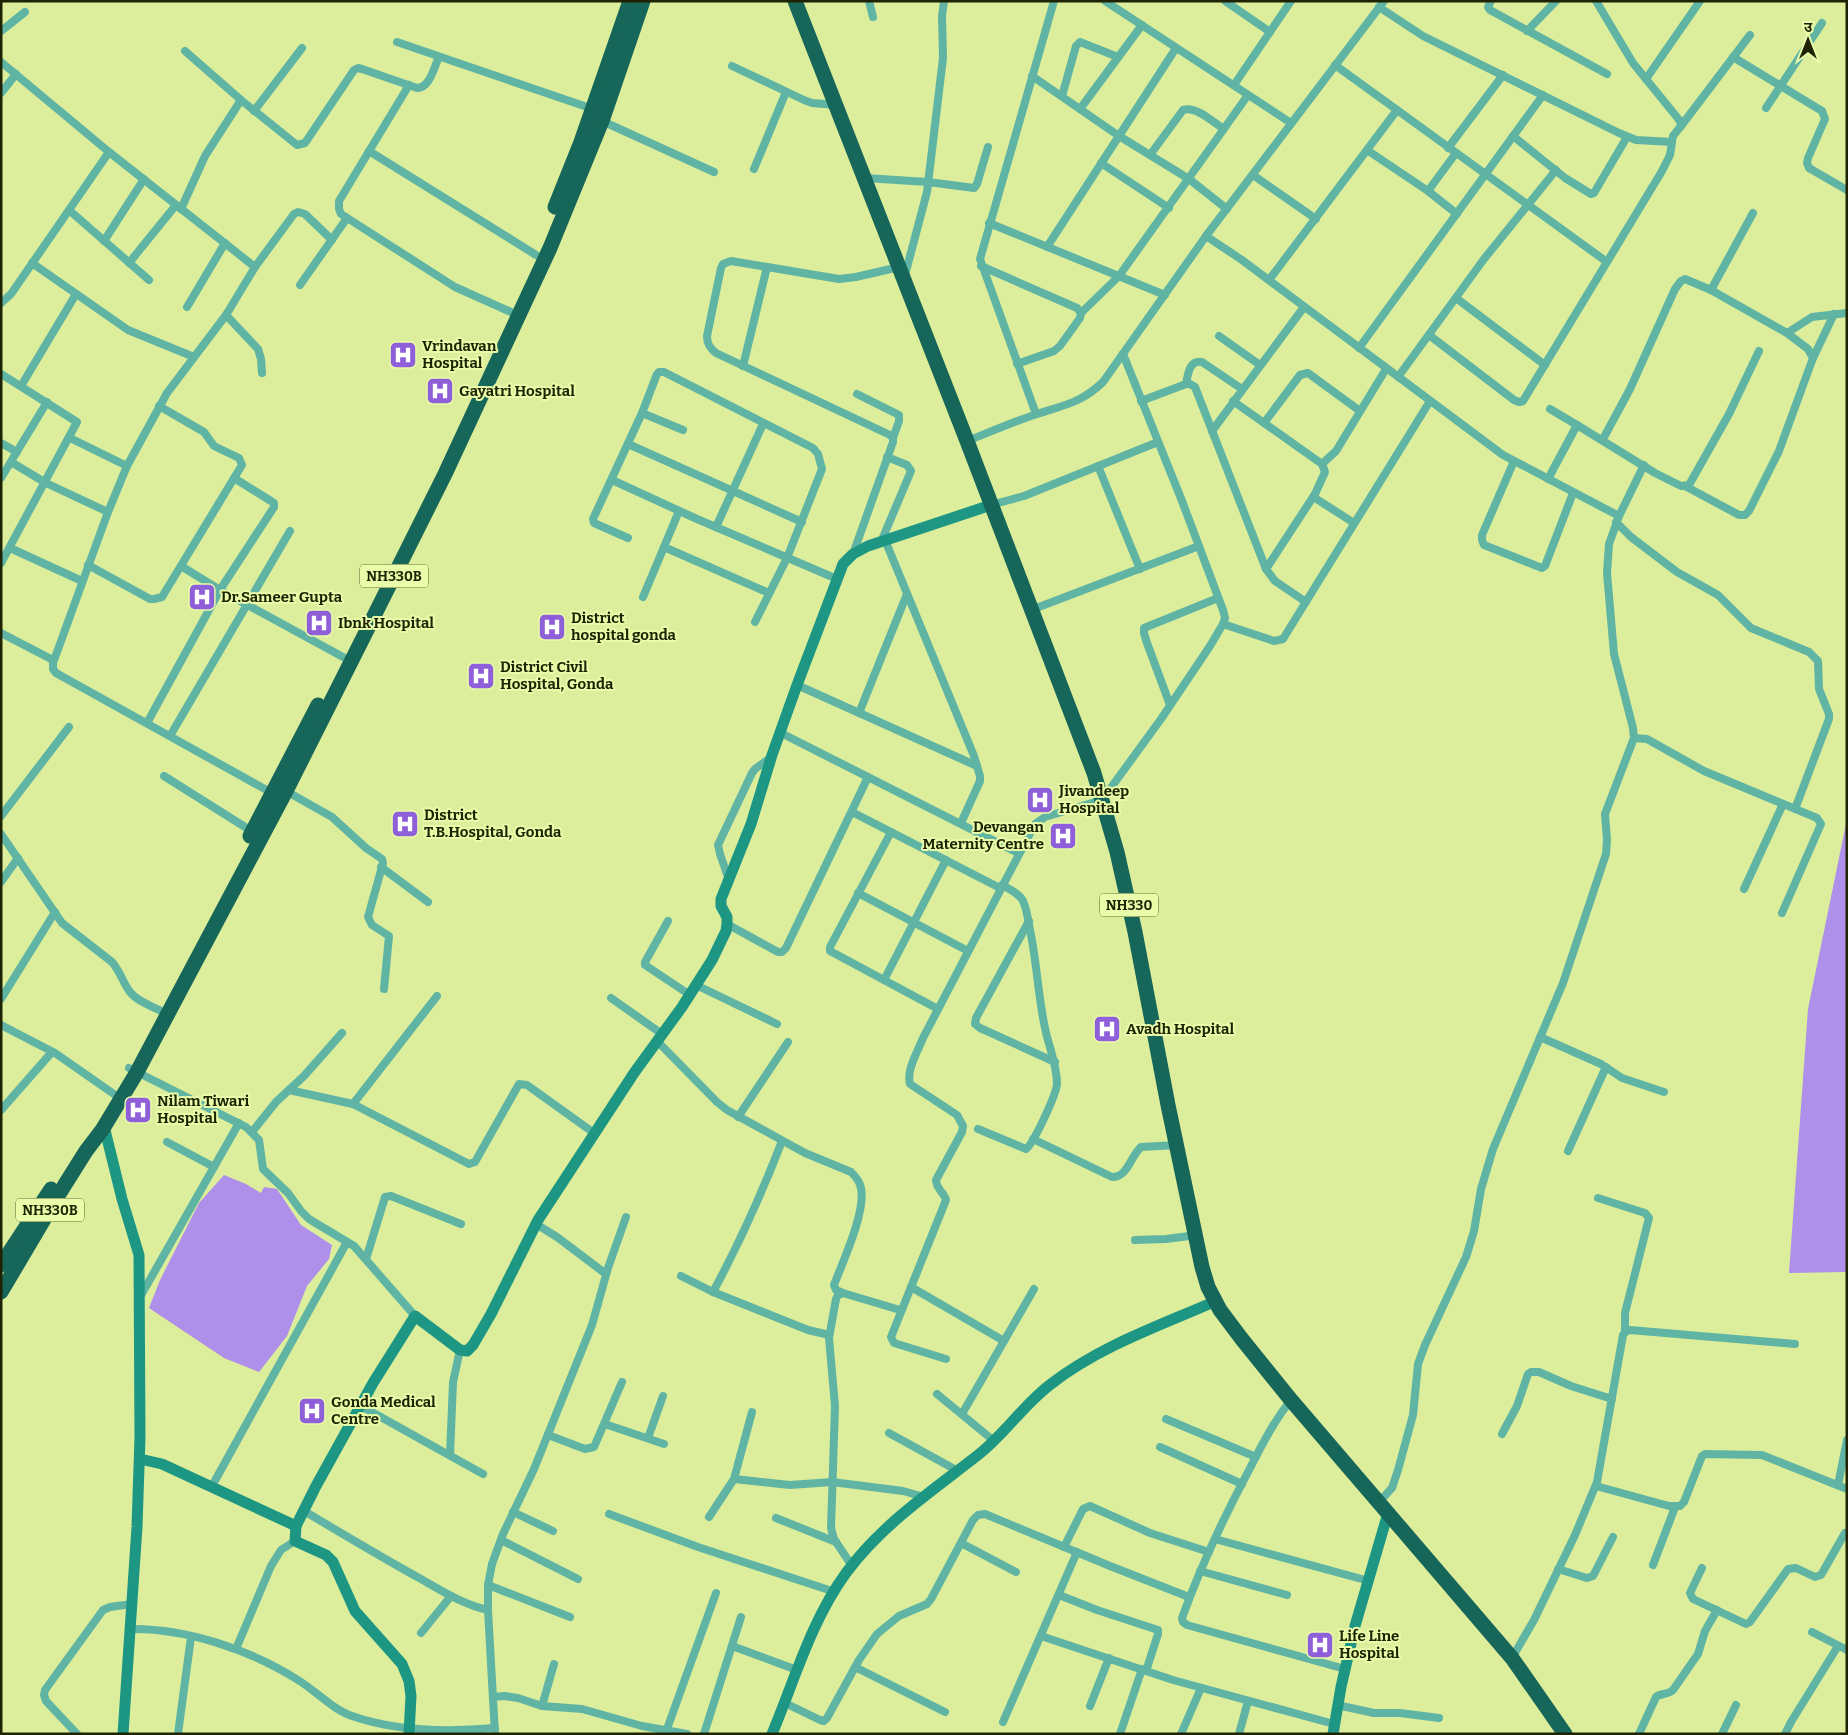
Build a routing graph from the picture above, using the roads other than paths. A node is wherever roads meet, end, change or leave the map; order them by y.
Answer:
1 (630, 1) edge
2 (643, 1) edge
3 (795, 1) edge
4 (869, 1) edge
5 (944, 1) edge
6 (1054, 1) edge
7 (1105, 1) edge
8 (1225, 1) edge
9 (1291, 1) edge
10 (1491, 1) edge
11 (1556, 1) edge
12 (1596, 1) edge
13 (1700, 1) edge
14 (1381, 4) edge
15 (26, 12) dead end
16 (873, 17) dead end
17 (1822, 23) dead end
18 (1142, 26) junction
19 (1527, 31) junction
20 (1, 32) edge
21 (1270, 32) junction
22 (1750, 35) dead end
23 (397, 42) dead end
24 (302, 48) dead end
25 (1176, 48) junction
26 (185, 51) dead end
27 (439, 57) junction
28 (1118, 57) junction
29 (1733, 57) junction
30 (1, 62) edge
31 (1336, 65) junction
32 (732, 66) dead end
33 (16, 74) junction
34 (1606, 74) dead end
35 (1503, 75) junction
36 (1032, 76) junction
37 (1646, 78) junction
38 (409, 86) junction
39 (1234, 86) junction
40 (1780, 86) junction
41 (786, 92) junction
42 (1, 93) edge
43 (1248, 95) junction
44 (1543, 95) junction
45 (1062, 96) junction
46 (241, 100) junction
47 (837, 105) junction
48 (1766, 108) dead end
49 (1080, 109) junction
50 (1397, 110) junction
51 (254, 111) junction
52 (597, 115) junction
53 (1292, 123) junction
54 (1680, 127) junction
55 (1224, 129) junction
56 (1119, 136) junction
57 (1514, 136) junction
58 (1628, 137) junction
59 (1673, 139) junction
60 (988, 147) dead end
61 (1448, 148) junction
62 (1367, 150) junction
63 (369, 151) junction
64 (109, 152) junction
65 (1456, 153) junction
66 (1150, 155) junction
67 (1101, 163) junction
68 (754, 169) dead end
69 (1556, 170) junction
70 (714, 172) dead end
71 (1253, 175) junction
72 (1486, 175) junction
73 (865, 178) junction
74 (1190, 179) junction
75 (144, 180) junction
76 (928, 182) junction
77 (1847, 190) edge
78 (1428, 191) junction
79 (1527, 205) junction
80 (179, 207) junction
81 (1168, 208) junction
82 (1227, 208) junction
83 (69, 210) junction
84 (1753, 213) dead end
85 (1457, 214) junction
86 (347, 218) junction
87 (1316, 219) junction
88 (989, 223) junction
89 (1206, 236) junction
90 (332, 240) junction
91 (104, 241) junction
92 (225, 243) junction
93 (1047, 247) junction
94 (536, 255) junction
95 (1606, 262) junction
96 (32, 263) junction
97 (130, 263) junction
98 (981, 266) junction
99 (255, 267) junction
100 (767, 267) junction
101 (901, 273) junction
102 (1119, 276) junction
103 (149, 280) dead end
104 (1269, 280) junction
105 (300, 285) dead end
106 (1711, 290) junction
107 (76, 294) junction
108 (1165, 295) junction
109 (1456, 298) junction
110 (1, 303) edge
111 (187, 307) dead end
112 (1304, 307) junction
113 (510, 312) junction
114 (1081, 313) junction
115 (1847, 313) edge
116 (1834, 314) junction
117 (226, 315) junction
118 (1787, 334) junction
119 (1429, 335) junction
120 (1220, 336) dead end
121 (1358, 348) junction
122 (1759, 351) dead end
123 (1122, 354) junction
124 (194, 357) junction
125 (1813, 358) junction
126 (1018, 364) junction
127 (1260, 365) junction
128 (1545, 365) junction
129 (743, 366) junction
130 (1386, 369) junction
131 (262, 373) dead end
132 (1, 374) edge
133 (1398, 377) junction
134 (1186, 384) junction
135 (20, 386) junction
136 (1242, 390) junction
137 (857, 394) dead end
138 (1141, 401) junction
139 (1234, 401) junction
140 (1430, 401) junction
141 (47, 402) junction
142 (159, 406) junction
143 (1550, 410) dead end
144 (1360, 411) junction
145 (642, 413) junction
146 (1036, 414) junction
147 (1264, 423) junction
148 (762, 424) junction
149 (1577, 425) junction
150 (683, 430) dead end
151 (1212, 431) junction
152 (70, 438) junction
153 (893, 438) junction
154 (1603, 440) junction
155 (967, 441) junction
156 (1158, 442) junction
157 (1, 443) edge
158 (628, 444) junction
159 (17, 452) junction
160 (888, 457) junction
161 (1514, 461) junction
162 (11, 462) junction
163 (1322, 464) junction
164 (1644, 465) junction
165 (127, 466) junction
166 (1098, 466) junction
167 (1, 478) edge
168 (234, 478) junction
169 (1548, 479) junction
170 (612, 480) junction
171 (46, 483) junction
172 (1686, 486) junction
173 (732, 491) junction
174 (1573, 493) junction
175 (1314, 494) junction
176 (991, 505) junction
177 (679, 511) junction
178 (108, 512) junction
179 (1617, 519) junction
180 (802, 522) junction
181 (1354, 523) junction
182 (716, 527) junction
183 (290, 531) dead end
184 (628, 538) dead end
185 (883, 541) junction
186 (1199, 546) junction
187 (664, 547) junction
188 (10, 548) junction
189 (853, 554) junction
190 (787, 558) junction
191 (1, 564) edge
192 (88, 565) junction
193 (180, 566) junction
194 (1140, 569) junction
195 (1266, 569) junction
196 (837, 579) junction
197 (82, 581) junction
198 (220, 590) junction
199 (770, 593) junction
200 (907, 594) junction
201 (643, 598) dead end
202 (1218, 598) junction
203 (1306, 602) junction
204 (247, 605) junction
205 (1031, 610) junction
206 (755, 622) dead end
207 (1223, 624) junction
208 (1, 633) edge
209 (343, 656) junction
210 (53, 660) junction
211 (797, 685) junction
212 (1170, 705) junction
213 (859, 713) junction
214 (147, 723) junction
215 (69, 727) dead end
216 (781, 733) junction
217 (170, 736) junction
218 (1634, 738) junction
219 (771, 758) junction
220 (977, 766) junction
221 (164, 776) dead end
222 (868, 777) junction
223 (279, 792) junction
224 (1102, 800) junction
225 (1783, 804) junction
226 (1795, 809) junction
227 (852, 812) junction
228 (1, 816) edge
229 (961, 823) junction
230 (252, 832) junction
231 (891, 832) junction
232 (1, 834) edge
233 (1018, 853) junction
234 (18, 858) junction
235 (946, 860) junction
236 (381, 867) junction
237 (729, 880) junction
238 (1, 882) edge
239 (1001, 886) junction
240 (1744, 889) dead end
241 (858, 893) junction
242 (428, 902) dead end
243 (55, 912) junction
244 (1782, 913) dead end
245 (668, 921) dead end
246 (1029, 921) junction
247 (914, 923) junction
248 (727, 924) junction
249 (968, 951) junction
250 (884, 980) junction
251 (696, 985) junction
252 (384, 989) dead end
253 (690, 995) junction
254 (437, 996) dead end
255 (612, 998) dead end
256 (1, 999) edge
257 (938, 1009) junction
258 (161, 1011) junction
259 (777, 1024) dead end
260 (1, 1025) edge
261 (342, 1033) dead end
262 (659, 1037) junction
263 (1540, 1037) junction
264 (788, 1042) dead end
265 (52, 1052) junction
266 (1054, 1062) junction
267 (1606, 1067) junction
268 (133, 1070) junction
269 (289, 1090) junction
270 (1664, 1092) dead end
271 (117, 1098) junction
272 (353, 1104) junction
273 (1, 1110) edge
274 (738, 1117) junction
275 (239, 1123) junction
276 (104, 1126) junction
277 (978, 1129) dead end
278 (252, 1132) junction
279 (594, 1132) junction
280 (1033, 1139) junction
281 (782, 1141) junction
282 (167, 1142) dead end
283 (1177, 1145) junction
284 (1568, 1151) dead end
285 (214, 1167) junction
286 (1598, 1198) dead end
287 (626, 1217) dead end
288 (461, 1224) dead end
289 (536, 1224) junction
290 (1196, 1235) junction
291 (1135, 1240) dead end
292 (347, 1242) junction
293 (366, 1260) junction
294 (1, 1265) edge
295 (606, 1274) junction
296 (681, 1276) dead end
297 (912, 1287) junction
298 (1034, 1289) dead end
299 (1, 1292) edge
300 (713, 1292) junction
301 (844, 1294) junction
302 (139, 1297) junction
303 (1216, 1301) junction
304 (900, 1310) junction
305 (415, 1316) junction
306 (1626, 1332) junction
307 (829, 1335) junction
308 (1004, 1341) junction
309 (1795, 1344) dead end
310 (460, 1350) junction
311 (946, 1359) dead end
312 (622, 1382) dead end
313 (937, 1394) dead end
314 (663, 1396) dead end
315 (1612, 1399) junction
316 (1291, 1400) junction
317 (361, 1406) junction
318 (752, 1412) dead end
319 (962, 1414) junction
320 (1166, 1419) dead end
321 (605, 1424) junction
322 (889, 1433) dead end
323 (1502, 1434) dead end
324 (548, 1435) junction
325 (648, 1438) junction
326 (1847, 1440) edge
327 (994, 1441) junction
328 (664, 1444) dead end
329 (1160, 1447) dead end
330 (450, 1455) junction
331 (1256, 1457) junction
332 (140, 1459) junction
333 (958, 1471) junction
334 (483, 1474) dead end
335 (734, 1479) junction
336 (832, 1482) junction
337 (1242, 1484) junction
338 (1838, 1485) junction
339 (212, 1486) junction
340 (1596, 1486) junction
341 (1847, 1489) edge
342 (924, 1498) junction
343 (1384, 1507) junction
344 (1675, 1507) junction
345 (304, 1511) junction
346 (513, 1512) junction
347 (609, 1514) dead end
348 (709, 1516) dead end
349 (776, 1518) dead end
350 (296, 1526) junction
351 (553, 1531) dead end
352 (1845, 1533) dead end
353 (1613, 1537) dead end
354 (1215, 1539) junction
355 (501, 1540) junction
356 (295, 1541) junction
357 (836, 1542) junction
358 (961, 1543) junction
359 (1064, 1547) junction
360 (1077, 1552) junction
361 (1209, 1552) junction
362 (1653, 1565) dead end
363 (852, 1566) junction
364 (1702, 1568) dead end
365 (1558, 1569) junction
366 (1200, 1571) junction
367 (1016, 1572) dead end
368 (578, 1579) dead end
369 (1368, 1581) junction
370 (488, 1585) junction
371 (835, 1592) junction
372 (716, 1593) dead end
373 (1059, 1595) junction
374 (1287, 1595) dead end
375 (451, 1596) junction
376 (1190, 1597) junction
377 (132, 1604) junction
378 (488, 1610) junction
379 (1717, 1610) junction
380 (570, 1617) dead end
381 (741, 1617) dead end
382 (130, 1629) junction
383 (1812, 1632) dead end
384 (422, 1633) dead end
385 (1041, 1636) junction
386 (191, 1637) junction
387 (732, 1646) junction
388 (1838, 1646) junction
389 (236, 1649) junction
390 (1847, 1650) edge
391 (1108, 1658) junction
392 (1512, 1658) junction
393 (554, 1664) dead end
394 (855, 1667) junction
395 (1344, 1669) junction
396 (797, 1670) junction
397 (1144, 1670) junction
398 (1201, 1688) junction
399 (493, 1697) junction
400 (1248, 1702) junction
401 (785, 1703) junction
402 (1337, 1705) junction
403 (1736, 1705) dead end
404 (542, 1706) junction
405 (1090, 1706) dead end
406 (945, 1712) dead end
407 (1439, 1718) dead end
408 (1003, 1722) dead end
409 (642, 1726) junction
410 (668, 1729) junction
411 (1333, 1729) edge
412 (409, 1730) edge
413 (68, 1731) edge
414 (495, 1731) edge
415 (77, 1734) edge
416 (123, 1734) edge
417 (178, 1734) edge
418 (639, 1734) edge
419 (687, 1734) edge
420 (704, 1734) edge
421 (772, 1734) edge
422 (1120, 1734) edge
423 (1181, 1734) edge
424 (1239, 1734) edge
425 (1565, 1734) edge
426 (1639, 1734) edge
427 (1722, 1734) edge
428 (1785, 1734) edge

1 - 52 highway, NH330B
2 - 52 highway, NH330B
3 - 47 highway, NH330
4 - 16 street
5 - 76 street
6 - 36 street
7 - 18 street
8 - 21 street
9 - 21 street
10 - 19 street
11 - 19 street
12 - 37 street
13 - 37 street
14 - 31 street
14 - 35 street
15 - 20 street
17 - 40 street
18 - 25 street
18 - 28 street
19 - 34 street
21 - 39 street
22 - 29 street
23 - 27 street
24 - 51 street
25 - 39 street
25 - 56 street
26 - 46 street
27 - 38 street
27 - 52 street
28 - 45 street
28 - 49 street
29 - 40 street
29 - 54 street
30 - 33 street
31 - 50 street
31 - 53 street
32 - 41 street
33 - 42 street
33 - 64 street
35 - 44 street
35 - 61 street
36 - 45 street
36 - 88 street
37 - 54 street
38 - 51 street
38 - 63 street
39 - 43 street
40 - 48 street
40 - 77 street
41 - 47 street
41 - 68 street
43 - 53 street
43 - 55 street
44 - 57 street
44 - 58 street
45 - 49 street
46 - 51 street
46 - 80 street
47 - 73 highway, NH330
49 - 56 street
50 - 61 street
50 - 62 street
52 - 70 street
52 - 94 highway, NH330B
52 - 223 highway, NH330B
53 - 71 street
54 - 59 street
55 - 66 street
55 - 74 street
56 - 66 street
56 - 67 street
57 - 69 street
57 - 72 street
58 - 59 street
58 - 69 street
59 - 95 street
60 - 76 street
61 - 65 street
62 - 78 street
62 - 87 street
63 - 86 street
63 - 94 street
64 - 75 street
64 - 83 street
65 - 72 street
65 - 78 street
66 - 74 street
67 - 81 street
67 - 93 street
69 - 79 street
71 - 82 street
71 - 87 street
72 - 79 street
72 - 85 street
73 - 76 street
73 - 101 highway, NH330
74 - 81 street
74 - 82 street
75 - 80 street
75 - 91 street
76 - 101 street
78 - 85 street
79 - 95 street
79 - 109 street
80 - 92 street
80 - 97 street
81 - 102 street
82 - 89 street
83 - 91 street
83 - 96 street
84 - 106 street
85 - 121 street
86 - 90 street
86 - 113 street
87 - 104 street
88 - 93 street
88 - 98 street
89 - 104 street
89 - 108 street
90 - 99 street
90 - 105 street
91 - 97 street
92 - 99 street
92 - 111 street
93 - 102 street
94 - 113 highway, NH330B
95 - 128 street
96 - 107 street
96 - 110 street
97 - 103 street
98 - 114 street
98 - 126 street
99 - 117 street
100 - 101 street
100 - 129 street
100 - 129 street
101 - 155 highway, NH330
102 - 108 street
102 - 114 street
104 - 112 street
106 - 118 street
106 - 154 street
107 - 124 street
107 - 135 street
108 - 123 street
109 - 119 street
109 - 128 street
112 - 121 street
112 - 127 street
113 - 209 highway, NH330B
114 - 126 street
115 - 116 street
116 - 118 street
116 - 125 street
117 - 124 street
117 - 131 street
118 - 125 street
119 - 128 street
119 - 133 street
120 - 127 street
121 - 130 street
122 - 172 street
123 - 138 street
123 - 146 street
124 - 142 street
125 - 172 street
126 - 146 street
127 - 136 street
129 - 153 street
130 - 133 street
130 - 144 street
132 - 135 street
133 - 140 street
134 - 136 street
134 - 138 street
134 - 151 street
135 - 141 street
136 - 139 street
137 - 153 street
138 - 156 street
139 - 147 street
139 - 151 street
140 - 161 street
140 - 181 street
141 - 152 street
141 - 159 street
142 - 165 street
142 - 168 street
143 - 149 street
144 - 147 street
144 - 163 street
145 - 148 street
145 - 150 street
145 - 158 street
146 - 155 street
147 - 163 street
148 - 173 street
148 - 180 street
149 - 154 street
149 - 169 street
151 - 195 street
152 - 165 street
152 - 171 street
153 - 160 street
154 - 164 street
155 - 176 highway, NH330
156 - 166 street
156 - 186 street
157 - 159 street
158 - 170 street
158 - 173 street
159 - 162 street
160 - 185 street
160 - 189 street
161 - 169 street
161 - 174 street
162 - 167 street
162 - 171 street
163 - 175 street
164 - 172 street
164 - 179 street
165 - 178 street
166 - 176 street
166 - 194 street
168 - 193 street
168 - 198 street
169 - 174 street
170 - 177 street
170 - 184 street
171 - 178 street
171 - 188 street
173 - 180 street
173 - 182 street
174 - 179 street
175 - 181 street
175 - 195 street
176 - 185 street
176 - 205 highway, NH330
177 - 182 street
177 - 187 street
178 - 192 street
179 - 218 street
179 - 226 street
180 - 190 street
181 - 203 street
182 - 190 street
183 - 204 street
185 - 189 street
185 - 200 street
186 - 194 street
186 - 202 street
187 - 199 street
187 - 201 street
188 - 191 street
188 - 197 street
189 - 196 street
190 - 196 street
190 - 199 street
192 - 193 street
192 - 197 street
193 - 198 street
194 - 205 street
195 - 203 street
196 - 211 street
197 - 210 street
198 - 204 street
198 - 214 street
199 - 206 street
200 - 213 street
200 - 220 street
202 - 207 street
202 - 212 street
203 - 207 street
204 - 209 street
204 - 217 street
205 - 224 highway, NH330
207 - 212 street
208 - 210 street
209 - 223 highway, NH330B
210 - 214 street
211 - 213 street
211 - 216 street
212 - 224 street
213 - 220 street
214 - 217 street
215 - 228 street
216 - 219 street
216 - 222 street
217 - 223 street
218 - 225 street
218 - 263 street
219 - 237 street
219 - 237 street
220 - 229 street
221 - 230 street
222 - 227 street
222 - 229 street
223 - 230 highway, NH330B
223 - 236 street
223 - 268 highway, NH330B
224 - 233 street
224 - 283 highway, NH330
225 - 226 street
225 - 240 street
226 - 244 street
227 - 231 street
227 - 248 street
229 - 233 street
230 - 258 highway, NH330B
231 - 235 street
231 - 241 street
232 - 234 street
233 - 239 street
234 - 238 street
234 - 243 street
235 - 239 street
235 - 247 street
236 - 242 street
236 - 252 street
237 - 248 street
239 - 246 street
239 - 249 street
241 - 247 street
241 - 250 street
243 - 256 street
243 - 258 street
245 - 253 street
246 - 266 street
246 - 266 street
247 - 249 street
247 - 250 street
248 - 251 street
249 - 257 street
250 - 257 street
251 - 253 street
251 - 259 street
253 - 262 street
254 - 272 street
255 - 262 street
257 - 297 street
258 - 268 highway, NH330B
260 - 265 street
261 - 269 street
262 - 274 street
262 - 279 street
263 - 267 street
263 - 343 street
264 - 274 street
265 - 271 street
265 - 273 street
266 - 280 street
267 - 270 street
267 - 284 street
268 - 271 highway, NH330B
268 - 275 street
269 - 272 street
269 - 278 street
271 - 276 highway, NH330B
271 - 294 highway, NH330B
272 - 279 street
274 - 281 street
275 - 278 street
275 - 285 street
276 - 299 highway, NH330B
276 - 302 street
277 - 280 street
278 - 292 street
279 - 289 street
280 - 283 street
281 - 300 street
281 - 301 street
282 - 285 street
283 - 290 highway, NH330
285 - 302 street
286 - 306 street
287 - 295 street
288 - 293 street
289 - 295 street
289 - 310 street
290 - 291 street
290 - 303 highway, NH330
292 - 293 street
292 - 339 street
293 - 305 street
295 - 324 street
296 - 300 street
297 - 304 street
297 - 308 street
298 - 308 street
300 - 307 street
301 - 304 street
301 - 307 street
302 - 332 street
303 - 316 highway, NH330
303 - 327 street
304 - 311 street
305 - 310 street
305 - 317 street
306 - 309 street
306 - 315 street
307 - 336 street
308 - 319 street
310 - 330 street
312 - 321 street
313 - 319 street
314 - 325 street
315 - 323 street
315 - 340 street
316 - 331 street
316 - 343 highway, NH330
317 - 330 street
317 - 345 street
318 - 335 street
319 - 327 street
320 - 331 street
321 - 324 street
321 - 325 street
322 - 333 street
324 - 346 street
325 - 328 street
326 - 338 street
327 - 333 street
329 - 337 street
330 - 334 street
331 - 337 street
332 - 339 street
332 - 377 street
333 - 342 street
335 - 336 street
335 - 348 street
336 - 342 street
336 - 357 street
337 - 354 street
338 - 341 street
338 - 344 street
339 - 350 street
340 - 344 street
340 - 365 street
342 - 363 street
343 - 369 street
343 - 392 highway, NH330
344 - 362 street
345 - 350 street
345 - 375 street
346 - 351 street
346 - 355 street
347 - 371 street
349 - 357 street
350 - 356 street
352 - 379 street
353 - 365 street
354 - 361 street
354 - 369 street
355 - 368 street
355 - 370 street
356 - 389 street
356 - 412 street
357 - 363 street
358 - 359 street
358 - 367 street
358 - 394 street
359 - 360 street
359 - 361 street
360 - 373 street
360 - 376 street
361 - 366 street
363 - 371 street
364 - 379 street
365 - 392 street
366 - 374 street
366 - 376 street
369 - 395 street
370 - 378 street
370 - 380 street
371 - 396 street
372 - 410 street
373 - 385 street
373 - 397 street
375 - 378 street
375 - 384 street
376 - 395 street
377 - 382 street
377 - 413 street
378 - 399 street
379 - 426 street
381 - 387 street
382 - 386 street
382 - 416 street
383 - 388 street
385 - 391 street
385 - 408 street
386 - 389 street
386 - 417 street
387 - 396 street
387 - 420 street
388 - 390 street
388 - 428 street
389 - 412 street
391 - 397 street
391 - 405 street
392 - 425 highway, NH330
393 - 404 street
394 - 401 street
394 - 406 street
395 - 402 street
396 - 401 street
397 - 398 street
397 - 422 street
398 - 400 street
398 - 423 street
399 - 404 street
399 - 414 street
400 - 411 street
400 - 424 street
401 - 421 street
402 - 407 street
402 - 411 street
403 - 427 street
404 - 409 street
409 - 410 street
409 - 418 street
410 - 419 street
412 - 414 street
413 - 415 street

